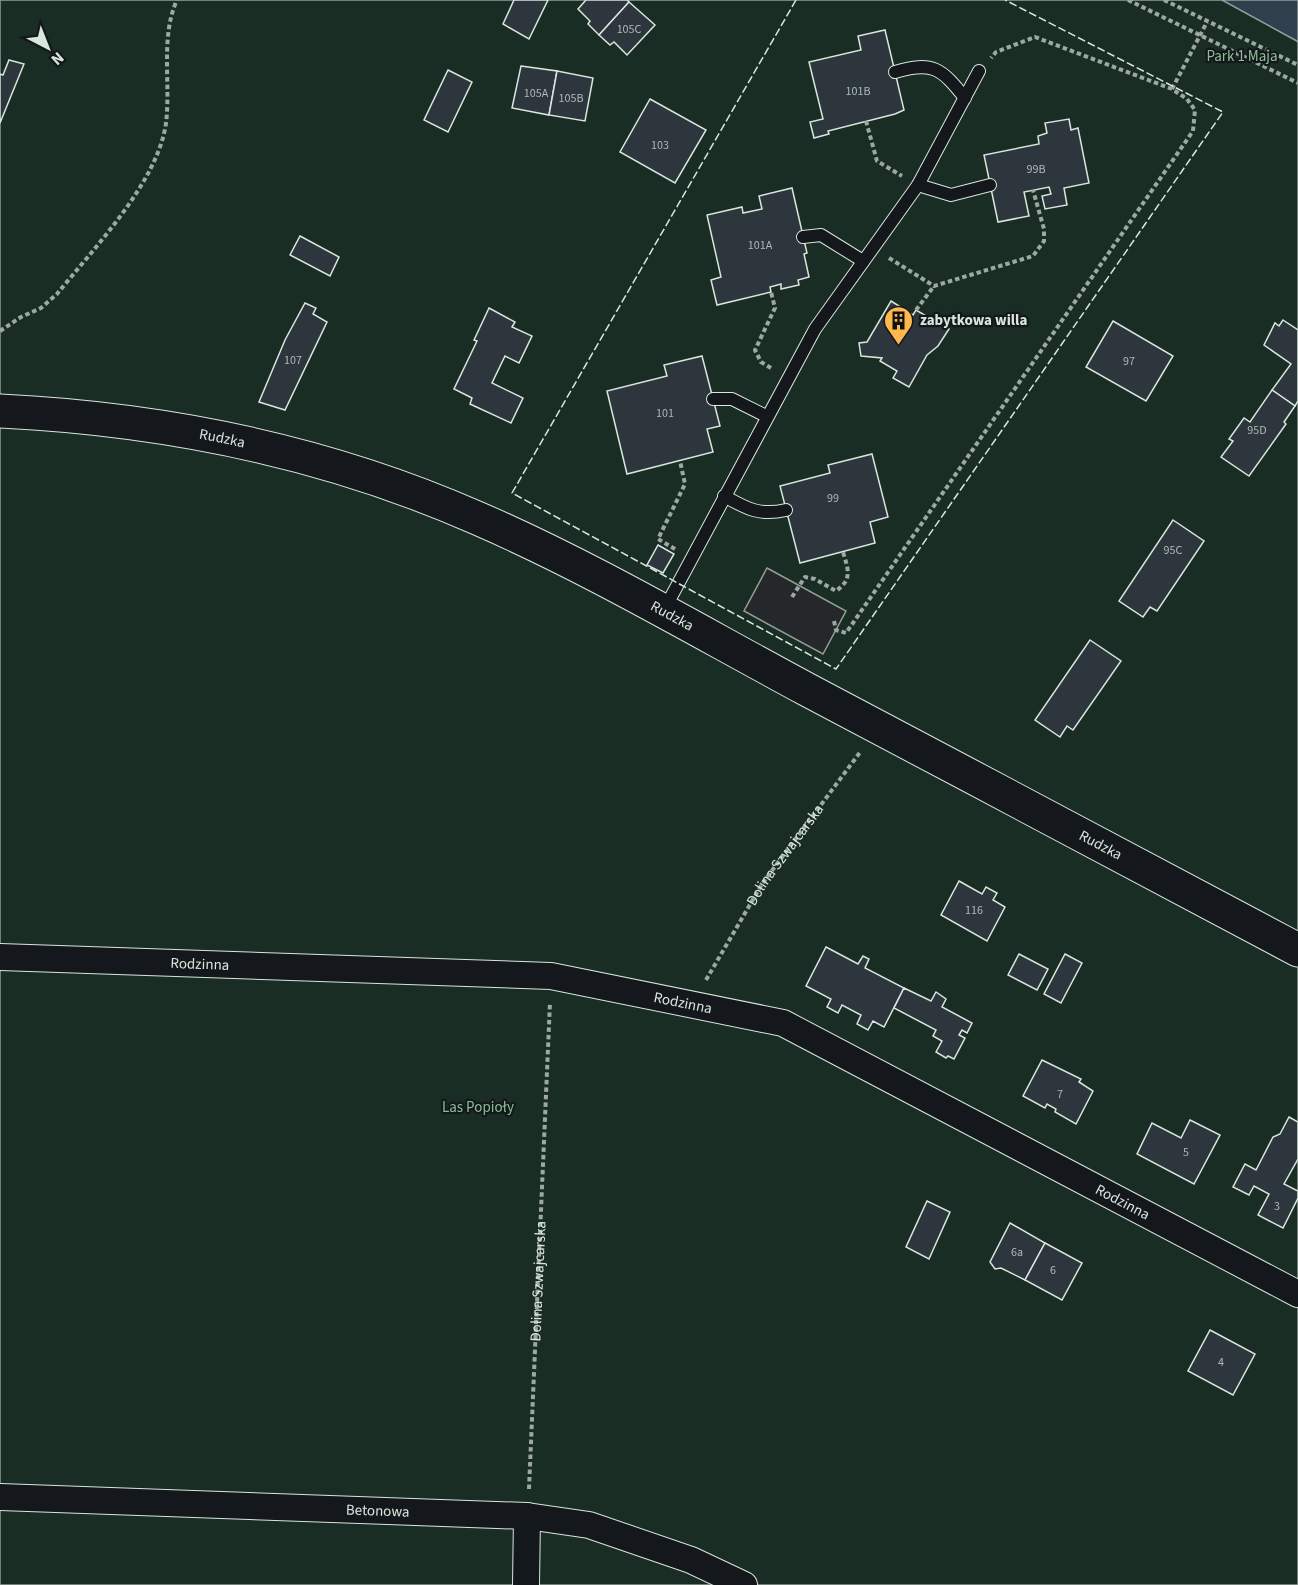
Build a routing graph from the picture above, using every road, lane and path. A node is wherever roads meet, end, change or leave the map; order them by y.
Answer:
1 (177, 0) edge
2 (1128, 0) edge
3 (1164, 0) edge
4 (1207, 22) junction
5 (1200, 36) junction
6 (1298, 66) edge
7 (979, 70) joint
8 (895, 72) dead end
9 (1298, 83) edge
10 (1172, 89) junction
11 (965, 98) junction
12 (866, 121) dead end
13 (918, 185) junction
14 (990, 185) dead end
15 (1034, 190) dead end
16 (803, 237) dead end
17 (873, 248) junction
18 (863, 261) junction
19 (934, 286) junction
20 (771, 292) dead end
21 (916, 310) dead end
22 (0, 331) edge
23 (788, 377) junction
24 (713, 399) dead end
25 (0, 411) edge
26 (766, 416) junction
27 (680, 461) dead end
28 (724, 496) junction
29 (786, 510) dead end
30 (843, 552) dead end
31 (691, 560) junction
32 (792, 597) dead end
33 (663, 612) junction
34 (834, 621) dead end
35 (866, 741) dead end
36 (851, 744) dead end
37 (861, 750) junction
38 (872, 755) dead end
39 (1298, 950) edge
40 (0, 957) edge
41 (551, 975) junction
42 (692, 1004) junction
43 (1298, 1294) edge
44 (0, 1497) edge
45 (527, 1516) junction
46 (526, 1585) edge
47 (744, 1585) edge

1 - 22 path
2 - 5 path
3 - 4 path
4 - 5 path
4 - 6 path
5 - 9 path
5 - 10 path
7 - 10 path
7 - 11 lane
8 - 11 lane
10 - 34 path
11 - 13 lane
12 - 13 path
13 - 14 lane
13 - 17 lane
15 - 19 path
16 - 18 lane
17 - 18 lane
17 - 19 path
18 - 23 lane
19 - 21 path
20 - 23 path
23 - 26 lane
24 - 26 lane
25 - 33 street, Rudzka
26 - 28 lane
27 - 31 path
28 - 29 lane
28 - 31 lane
30 - 32 path
31 - 33 lane
33 - 39 street, Rudzka
35 - 37 path, Dolina Szwajcarska
36 - 37 path
37 - 38 path
37 - 42 path, Dolina Szwajcarska
40 - 41 street, Rodzinna
41 - 42 street, Rodzinna
41 - 45 path, Dolina Szwajcarska
42 - 43 street, Rodzinna
44 - 45 street, Betonowa
45 - 46 street
45 - 47 street, Betonowa

